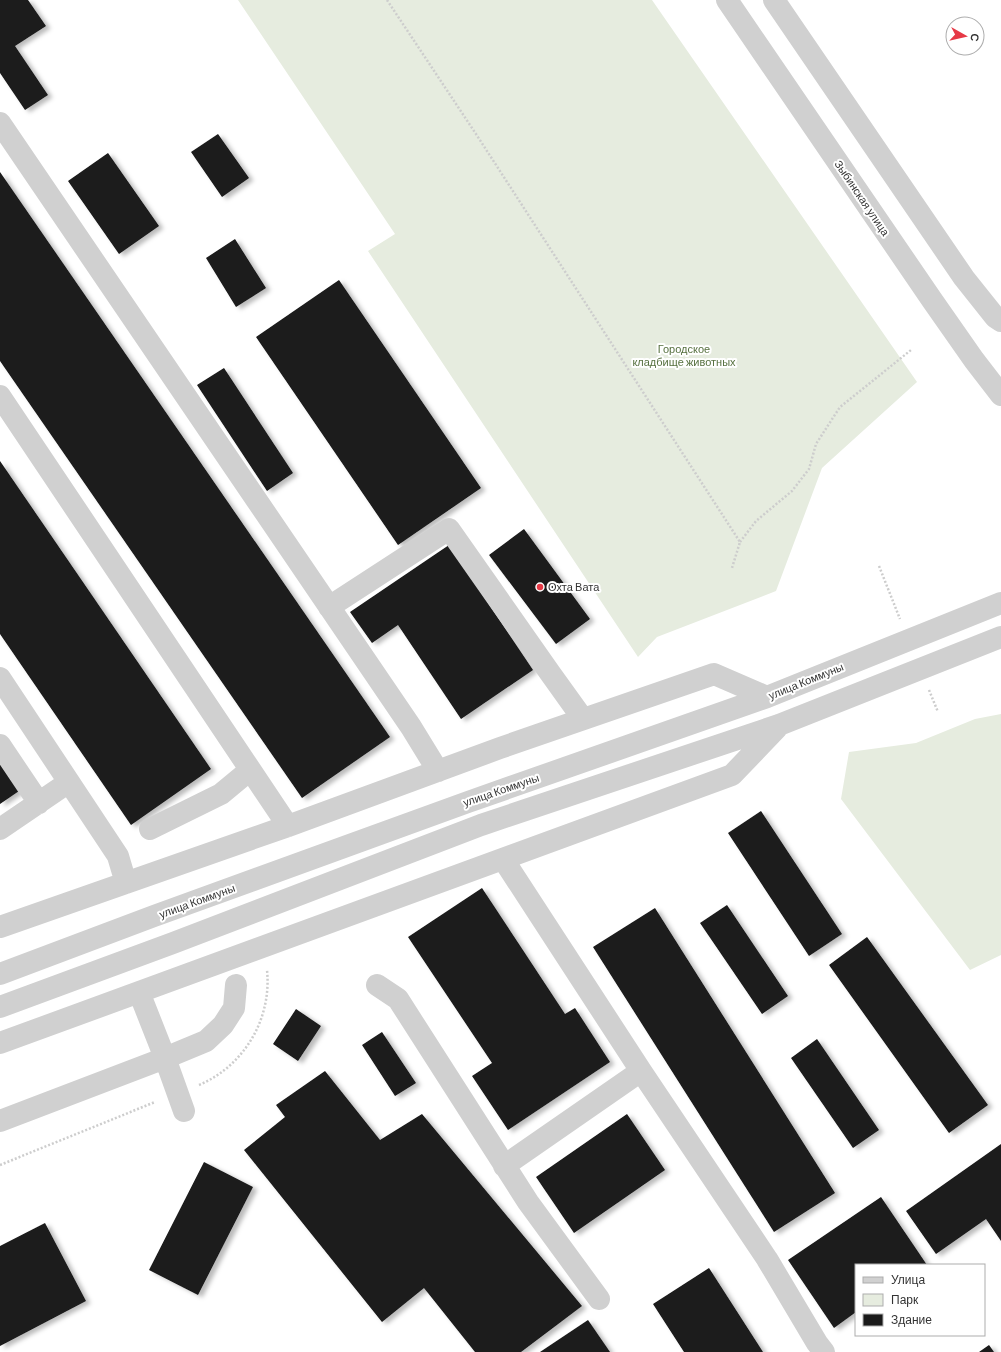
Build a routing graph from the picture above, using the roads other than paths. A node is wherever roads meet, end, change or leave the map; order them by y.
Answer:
1 (727, 0) edge
2 (774, 0) edge
3 (0, 123) edge
4 (1001, 321) edge
5 (1001, 395) edge
6 (0, 396) edge
7 (1001, 603) edge
8 (329, 606) junction
9 (1001, 637) edge
10 (0, 678) edge
11 (767, 697) junction
12 (584, 719) junction
13 (779, 725) junction
14 (0, 745) edge
15 (250, 770) junction
16 (438, 771) junction
17 (69, 782) junction
18 (39, 803) junction
19 (288, 826) junction
20 (0, 829) edge
21 (150, 830) dead end
22 (503, 859) junction
23 (126, 882) junction
24 (0, 927) edge
25 (0, 974) edge
26 (236, 985) dead end
27 (376, 985) dead end
28 (139, 992) junction
29 (0, 1007) edge
30 (0, 1043) edge
31 (165, 1058) junction
32 (640, 1071) junction
33 (184, 1111) dead end
34 (0, 1120) edge
35 (504, 1166) junction
36 (599, 1299) dead end
37 (824, 1352) edge

1 - 5 street, Зыбинская улица
2 - 4 street
3 - 8 street
6 - 15 street
7 - 11 street, улица Коммуны
8 - 12 street
8 - 16 street
9 - 13 street
10 - 17 street
11 - 12 street
11 - 25 street, улица Коммуны
12 - 16 street
13 - 22 street
13 - 29 street
14 - 18 street
15 - 19 street
15 - 21 street
16 - 19 street
17 - 18 street
17 - 23 street
18 - 20 street
19 - 23 street
22 - 28 street
22 - 32 street
23 - 24 street
26 - 31 street
27 - 35 street
28 - 30 street
28 - 31 street
31 - 33 street
31 - 34 street
32 - 35 street
32 - 37 street
35 - 36 street

